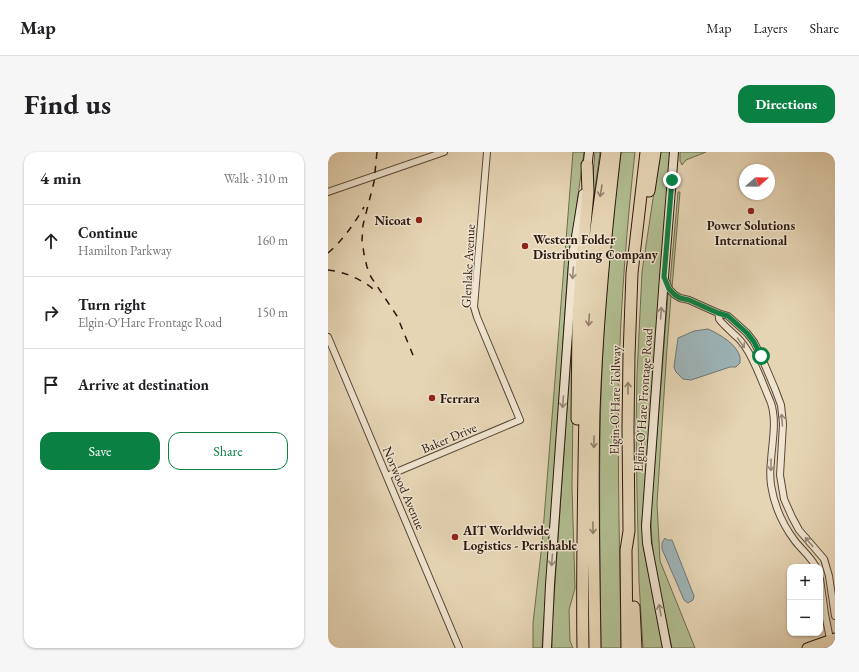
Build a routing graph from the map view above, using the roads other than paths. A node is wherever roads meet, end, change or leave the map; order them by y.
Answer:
1 (444, 152) edge
2 (487, 152) edge
3 (589, 152) edge
4 (607, 152) edge
5 (615, 152) edge
6 (646, 152) edge
7 (655, 152) edge
8 (674, 152) edge
9 (588, 165) junction
10 (328, 192) edge
11 (637, 230) junction
12 (664, 277) junction
13 (718, 313) junction
14 (328, 337) edge
15 (520, 420) joint
16 (387, 476) junction
17 (629, 531) junction
18 (814, 564) edge
19 (582, 573) junction
20 (823, 600) edge
21 (835, 616) edge
22 (833, 642) edge
23 (459, 648) edge
24 (547, 648) edge
25 (583, 648) edge
26 (594, 648) edge
27 (627, 648) edge
28 (636, 648) edge
29 (667, 648) edge
30 (807, 648) edge

1 - 10 street
2 - 15 street, Glenlake Avenue
3 - 9 main road
4 -> 19 highway
5 -> 26 highway, Elgin-O'Hare Tollway
6 - 11 highway, Elgin-O'Hare Tollway
7 - 11 highway
8 - 12 main road, Elgin-O'Hare Frontage Road
9 - 19 highway
9 -> 24 main road
17 -> 11 highway, Elgin-O'Hare Tollway
12 - 13 street
29 -> 12 main road, Elgin-O'Hare Frontage Road
13 -> 18 street
21 -> 13 street
14 - 16 street, Norwood Avenue
15 - 16 street, Baker Drive
16 - 23 street, Norwood Avenue
17 - 27 highway, Elgin-O'Hare Tollway
17 - 28 highway
19 - 25 highway
20 - 22 street
22 - 30 main road

